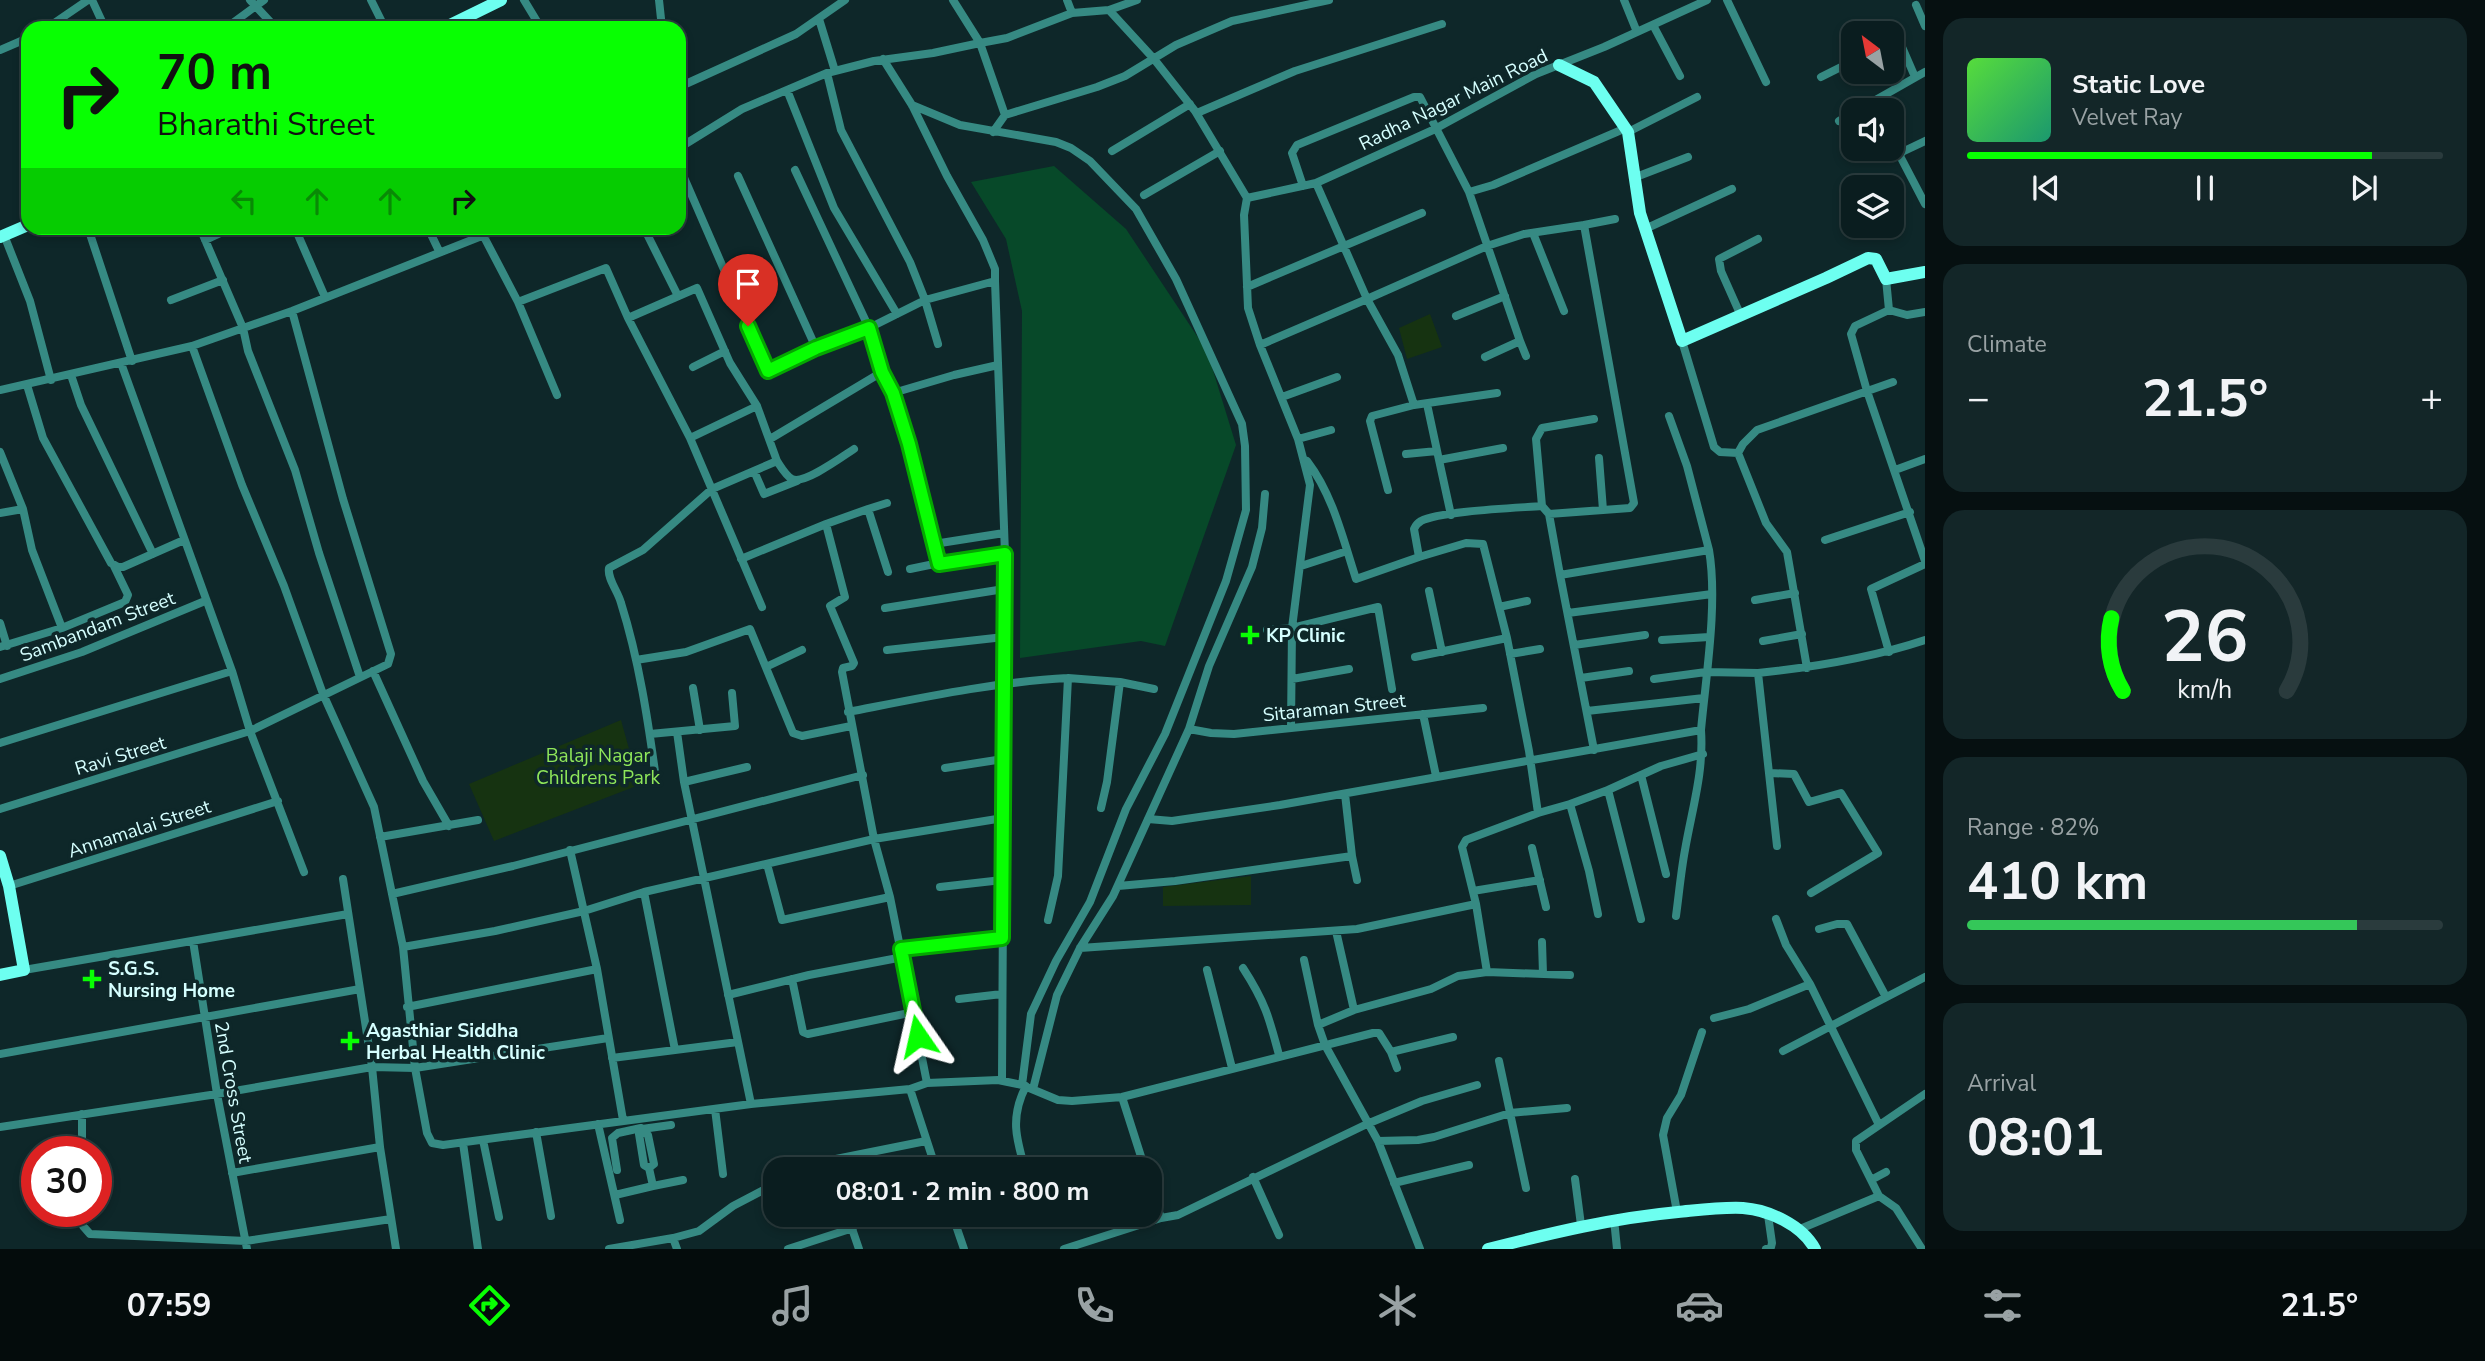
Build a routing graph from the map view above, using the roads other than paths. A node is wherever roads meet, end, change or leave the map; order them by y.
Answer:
1 (90, 0) edge
2 (250, 0) edge
3 (264, 0) edge
4 (371, 0) edge
5 (501, 0) edge
6 (524, 0) edge
7 (660, 0) edge
8 (845, 0) edge
9 (953, 0) edge
10 (1067, 0) edge
11 (1137, 0) edge
12 (1329, 0) edge
13 (1624, 0) edge
14 (1707, 0) edge
15 (1727, 0) edge
16 (1916, 5) dead end
17 (257, 7) junction
18 (1109, 10) junction
19 (1072, 13) junction
20 (819, 19) junction
21 (58, 21) edge
22 (101, 21) edge
23 (236, 21) edge
24 (270, 21) edge
25 (382, 21) edge
26 (458, 21) edge
27 (537, 21) edge
28 (662, 21) edge
29 (1442, 24) dead end
30 (1653, 25) junction
31 (1925, 26) edge
32 (1637, 32) junction
33 (21, 41) edge
34 (980, 43) junction
35 (0, 50) edge
36 (1904, 52) edge
37 (883, 59) junction
38 (1154, 59) junction
39 (1559, 65) junction
40 (1841, 67) edge
41 (831, 72) junction
42 (1925, 72) edge
43 (1680, 76) dead end
44 (1821, 77) dead end
45 (1915, 77) junction
46 (1766, 82) dead end
47 (686, 84) edge
48 (787, 90) junction
49 (1697, 97) dead end
50 (1879, 98) edge
51 (1190, 104) junction
52 (912, 105) junction
53 (1197, 113) junction
54 (1004, 115) junction
55 (1436, 128) junction
56 (1627, 130) junction
57 (993, 132) junction
58 (1925, 141) edge
59 (686, 144) edge
60 (1112, 151) dead end
61 (1220, 151) junction
62 (1688, 157) dead end
63 (795, 170) dead end
64 (738, 176) dead end
65 (1636, 177) junction
66 (686, 182) edge
67 (1316, 183) junction
68 (1303, 186) junction
69 (1732, 189) dead end
70 (1469, 191) junction
71 (1144, 195) dead end
72 (1247, 198) junction
73 (1924, 198) edge
74 (1422, 213) dead end
75 (1615, 219) dead end
76 (1584, 225) junction
77 (21, 228) edge
78 (1644, 229) junction
79 (1533, 233) junction
80 (90, 235) edge
81 (203, 235) edge
82 (216, 235) edge
83 (298, 235) edge
84 (431, 235) edge
85 (480, 235) edge
86 (484, 235) edge
87 (648, 235) edge
88 (2, 236) edge
89 (1758, 239) dead end
90 (205, 240) junction
91 (1344, 246) junction
92 (1487, 246) junction
93 (439, 251) junction
94 (1925, 272) edge
95 (1886, 279) junction
96 (223, 280) junction
97 (995, 281) junction
98 (1247, 287) junction
99 (678, 296) junction
100 (1505, 296) junction
101 (325, 298) junction
102 (1367, 299) junction
103 (171, 300) dead end
104 (925, 300) junction
105 (519, 302) junction
106 (1889, 310) junction
107 (292, 311) junction
108 (1564, 311) dead end
109 (1925, 312) edge
110 (897, 314) junction
111 (1456, 316) dead end
112 (1741, 316) junction
113 (628, 318) junction
114 (243, 328) junction
115 (869, 328) junction
116 (1521, 341) junction
117 (1682, 341) junction
118 (938, 344) dead end
119 (1260, 345) junction
120 (192, 346) junction
121 (816, 348) junction
122 (725, 351) junction
123 (1526, 356) dead end
124 (1485, 357) dead end
125 (132, 361) junction
126 (121, 363) junction
127 (998, 365) junction
128 (693, 367) dead end
129 (882, 372) junction
130 (71, 375) junction
131 (1337, 377) dead end
132 (51, 380) junction
133 (1893, 382) dead end
134 (27, 385) junction
135 (0, 390) edge
136 (1867, 391) junction
137 (893, 393) junction
138 (1497, 393) dead end
139 (557, 395) dead end
140 (1282, 397) junction
141 (1427, 404) junction
142 (1414, 405) junction
143 (757, 406) junction
144 (1669, 416) dead end
145 (1594, 419) dead end
146 (1331, 430) dead end
147 (690, 438) junction
148 (770, 439) junction
149 (1298, 439) junction
150 (1503, 448) dead end
151 (855, 449) dead end
152 (0, 452) edge
153 (1738, 453) junction
154 (1406, 454) dead end
155 (1438, 455) junction
156 (1599, 458) dead end
157 (1305, 459) junction
158 (1925, 459) edge
159 (777, 461) junction
160 (1895, 470) junction
161 (754, 471) junction
162 (798, 480) junction
163 (712, 489) junction
164 (1388, 490) dead end
165 (1265, 494) dead end
166 (887, 503) dead end
167 (1542, 506) junction
168 (23, 509) junction
169 (868, 509) junction
170 (1603, 510) junction
171 (1910, 512) junction
172 (0, 513) edge
173 (1549, 514) junction
174 (1451, 515) junction
175 (825, 524) junction
176 (1004, 533) junction
177 (184, 540) junction
178 (1825, 540) dead end
179 (934, 544) junction
180 (1709, 550) junction
181 (1347, 551) junction
182 (153, 554) junction
183 (1005, 554) junction
184 (1419, 557) junction
185 (741, 559) junction
186 (1925, 563) edge
187 (939, 564) junction
188 (114, 566) junction
189 (1301, 566) junction
190 (910, 569) dead end
191 (888, 572) dead end
192 (1560, 575) junction
193 (1004, 589) junction
194 (1429, 591) dead end
195 (1795, 593) junction
196 (1712, 594) junction
197 (1755, 600) dead end
198 (205, 601) junction
199 (1527, 601) dead end
200 (762, 607) dead end
201 (1499, 607) junction
202 (885, 608) dead end
203 (1568, 613) junction
204 (0, 623) edge
205 (62, 628) junction
206 (1292, 628) junction
207 (1267, 630) dead end
208 (1802, 634) junction
209 (1645, 635) dead end
210 (1004, 637) junction
211 (1709, 637) junction
212 (1507, 638) junction
213 (1662, 640) dead end
214 (1925, 640) edge
215 (1763, 641) dead end
216 (1574, 645) junction
217 (4, 647) edge
218 (1540, 649) dead end
219 (802, 650) dead end
220 (887, 650) dead end
221 (1442, 652) junction
222 (1889, 652) junction
223 (1510, 654) junction
224 (1415, 657) dead end
225 (636, 660) junction
226 (766, 667) junction
227 (1808, 668) junction
228 (1349, 669) dead end
229 (232, 671) junction
230 (373, 671) junction
231 (1629, 671) dead end
232 (1706, 672) junction
233 (1758, 673) junction
234 (360, 677) junction
235 (1068, 678) junction
236 (1581, 678) junction
237 (0, 679) edge
238 (1292, 679) junction
239 (1654, 679) dead end
240 (1120, 682) junction
241 (1004, 685) junction
242 (693, 688) dead end
243 (1154, 689) dead end
244 (1392, 689) dead end
245 (732, 693) dead end
246 (323, 694) junction
247 (1704, 698) junction
248 (1483, 708) dead end
249 (1587, 711) junction
250 (848, 712) junction
251 (1423, 714) junction
252 (851, 726) junction
253 (1291, 727) junction
254 (1189, 729) junction
255 (701, 730) junction
256 (1702, 730) junction
257 (250, 731) junction
258 (677, 732) junction
259 (650, 734) junction
260 (0, 743) edge
261 (1594, 750) junction
262 (1703, 754) junction
263 (1003, 759) junction
264 (1531, 761) junction
265 (747, 767) dead end
266 (945, 768) dead end
267 (1769, 773) junction
268 (863, 775) junction
269 (1641, 775) junction
270 (1436, 776) junction
271 (656, 779) dead end
272 (684, 782) junction
273 (1608, 790) junction
274 (1345, 794) junction
275 (278, 801) junction
276 (1570, 804) junction
277 (1101, 808) dead end
278 (0, 809) edge
279 (1538, 813) junction
280 (1003, 818) junction
281 (1148, 819) junction
282 (478, 820) dead end
283 (692, 821) junction
284 (449, 825) junction
285 (380, 837) junction
286 (874, 839) junction
287 (1777, 846) dead end
288 (1532, 848) dead end
289 (570, 850) junction
290 (0, 856) edge
291 (1352, 856) junction
292 (767, 864) junction
293 (304, 872) dead end
294 (1666, 874) dead end
295 (343, 878) dead end
296 (705, 879) junction
297 (1002, 880) junction
298 (1357, 880) dead end
299 (1540, 880) junction
300 (9, 886) junction
301 (1118, 886) junction
302 (940, 887) dead end
303 (1473, 891) junction
304 (644, 892) junction
305 (1811, 892) dead end
306 (392, 894) junction
307 (890, 897) junction
308 (1476, 904) junction
309 (1546, 907) dead end
310 (584, 911) junction
311 (348, 914) junction
312 (1598, 914) dead end
313 (1676, 916) dead end
314 (1641, 919) dead end
315 (1776, 919) dead end
316 (1048, 920) dead end
317 (1819, 929) dead end
318 (1336, 930) junction
319 (1002, 938) junction
320 (193, 941) junction
321 (1542, 942) dead end
322 (403, 947) junction
323 (1080, 948) junction
324 (902, 953) junction
325 (1304, 960) dead end
326 (1243, 968) dead end
327 (597, 969) junction
328 (24, 970) junction
329 (1207, 970) dead end
330 (1487, 972) junction
331 (1543, 974) junction
332 (0, 975) edge
333 (1570, 975) dead end
334 (1925, 978) edge
335 (792, 979) junction
336 (1810, 984) junction
337 (360, 989) junction
338 (1002, 994) junction
339 (728, 995) junction
340 (1886, 997) junction
341 (959, 999) dead end
342 (407, 1007) junction
343 (1353, 1010) junction
344 (914, 1012) junction
345 (205, 1017) junction
346 (1714, 1018) dead end
347 (1318, 1025) junction
348 (1831, 1027) junction
349 (1702, 1032) dead end
350 (1453, 1037) dead end
351 (608, 1038) junction
352 (738, 1042) junction
353 (1325, 1045) junction
354 (675, 1050) junction
355 (1783, 1051) dead end
356 (1391, 1052) junction
357 (0, 1054) edge
358 (1279, 1055) junction
359 (612, 1058) junction
360 (1499, 1061) dead end
361 (372, 1068) junction
362 (415, 1068) junction
363 (1232, 1068) junction
364 (1397, 1069) dead end
365 (1003, 1080) junction
366 (927, 1083) junction
367 (1477, 1085) dead end
368 (1027, 1087) junction
369 (910, 1088) junction
370 (217, 1094) junction
371 (1925, 1094) edge
372 (1122, 1097) junction
373 (751, 1104) junction
374 (1567, 1108) dead end
375 (715, 1109) junction
376 (1510, 1113) junction
377 (82, 1114) junction
378 (639, 1118) junction
379 (623, 1120) junction
380 (598, 1124) junction
381 (1367, 1124) junction
382 (671, 1125) dead end
383 (1879, 1125) junction
384 (0, 1127) edge
385 (642, 1130) junction
386 (536, 1132) junction
387 (82, 1136) edge
388 (483, 1140) junction
389 (926, 1141) junction
390 (1378, 1141) junction
391 (463, 1143) junction
392 (380, 1147) junction
393 (861, 1157) edge
394 (932, 1157) edge
395 (1022, 1157) edge
396 (1141, 1157) edge
397 (1469, 1165) dead end
398 (617, 1170) dead end
399 (1886, 1172) dead end
400 (232, 1173) junction
401 (723, 1174) dead end
402 (1253, 1177) junction
403 (1575, 1179) dead end
404 (683, 1180) dead end
405 (1871, 1180) junction
406 (1394, 1183) junction
407 (653, 1186) junction
408 (1526, 1188) dead end
409 (763, 1190) edge
410 (615, 1195) junction
411 (1879, 1196) junction
412 (1676, 1212) junction
413 (1768, 1215) junction
414 (551, 1216) dead end
415 (499, 1217) dead end
416 (1162, 1218) edge
417 (391, 1219) junction
418 (1614, 1219) junction
419 (620, 1220) dead end
420 (1581, 1225) junction
421 (84, 1227) edge
422 (956, 1227) edge
423 (1133, 1227) edge
424 (853, 1228) joint
425 (1800, 1229) junction
426 (1279, 1235) dead end
427 (673, 1238) junction
428 (1536, 1243) edge
429 (246, 1245) edge
430 (396, 1249) edge
431 (478, 1249) edge
432 (609, 1249) edge
433 (677, 1249) edge
434 (788, 1249) edge
435 (859, 1249) edge
436 (964, 1249) edge
437 (1064, 1249) edge
438 (1420, 1249) edge
439 (1488, 1249) edge
440 (1617, 1249) edge
441 (1766, 1249) edge
442 (1815, 1249) edge
443 (1922, 1249) edge

1 - 21 street
1 - 22 street
2 - 17 street
3 - 17 street
4 - 25 street
5 - 26 street
6 - 27 street
7 - 28 street
8 - 20 street
9 - 34 street
10 - 19 street
11 - 18 street
12 - 38 street
13 - 32 street
14 - 30 street, Radha Nagar Main Road
15 - 46 street
16 - 31 street
17 - 23 street
17 - 24 street
18 - 19 street
18 - 38 street
19 - 34 street
20 - 41 street
20 - 47 street
29 - 53 street
30 - 32 street, Radha Nagar Main Road
30 - 43 street
32 - 39 street, Radha Nagar Main Road
33 - 35 street
34 - 37 street
34 - 54 street
36 - 45 street
37 - 41 street
37 - 52 street
38 - 51 street
38 - 54 street
39 - 55 street, Radha Nagar Main Road
39 - 56 street
40 - 44 street
41 - 48 street
41 - 104 street
42 - 45 street
45 - 50 street
48 - 59 street
48 - 110 street
49 - 56 street
51 - 53 street
51 - 60 street
52 - 57 street
52 - 97 street
53 - 61 street
54 - 57 street
55 - 67 street, Radha Nagar Main Road
55 - 68 street
55 - 70 street
56 - 65 street
56 - 70 street
57 - 368 street
58 - 73 street
61 - 71 street
61 - 72 street
62 - 65 street
63 - 115 street
64 - 121 street
65 - 78 street
66 - 121 street
67 - 68 street, Radha Nagar Main Road
67 - 91 street
68 - 72 street, Radha Nagar Main Road
69 - 78 street
70 - 92 street
72 - 98 street
74 - 91 street
75 - 76 street
76 - 79 street
76 - 170 street
77 - 88 street
78 - 117 street
79 - 92 street
79 - 108 street
80 - 125 street
81 - 90 street
82 - 90 street
83 - 101 street
84 - 93 street
85 - 93 street
86 - 105 street
87 - 99 street
88 - 132 street
89 - 112 street
90 - 96 street
91 - 98 street
91 - 102 street
92 - 100 street
92 - 102 street
93 - 101 street
94 - 95 street
95 - 106 street
95 - 112 street
96 - 103 street
96 - 114 street
97 - 104 street
97 - 127 street
98 - 119 street
99 - 113 street
99 - 122 street
100 - 111 street
100 - 116 street
101 - 107 street
102 - 119 street
102 - 142 street
104 - 110 street
104 - 118 street
105 - 113 street
105 - 139 street
106 - 109 street
106 - 136 street
107 - 114 street
107 - 230 street
110 - 115 street
112 - 117 street
113 - 147 street
114 - 120 street
114 - 234 street
115 - 121 street
115 - 129 street
116 - 123 street
116 - 124 street
117 - 153 street
119 - 140 street
120 - 125 street
120 - 246 street
122 - 128 street
122 - 143 street
125 - 126 street
126 - 130 street
126 - 177 street
127 - 137 street
127 - 176 street
129 - 137 street
129 - 148 street
130 - 132 street
130 - 182 street
131 - 140 street
132 - 134 street
133 - 136 street
134 - 135 street
134 - 188 street
136 - 153 street
136 - 160 street
137 - 179 street
138 - 141 street
140 - 149 street
141 - 142 street
141 - 155 street
142 - 164 street
143 - 147 street
143 - 148 street
144 - 180 street
145 - 167 street
146 - 149 street
147 - 163 street
148 - 159 street
149 - 157 street
150 - 155 street
151 - 162 street
152 - 168 street
153 - 195 street
154 - 155 street
155 - 174 street
156 - 170 street
157 - 181 street
157 - 189 street
158 - 160 street
159 - 161 street
159 - 162 street
160 - 171 street
161 - 162 street
161 - 163 street
163 - 185 street
163 - 225 street
165 - 254 street
166 - 169 street
167 - 173 street
167 - 174 street
168 - 172 street
168 - 205 street
169 - 175 street
169 - 191 street
170 - 173 street
171 - 178 street
171 - 186 street
173 - 192 street
174 - 184 street
175 - 185 street
175 - 250 street
176 - 179 street
176 - 183 street
177 - 182 street
177 - 198 street
179 - 187 street
180 - 192 street
180 - 196 street
181 - 184 street
181 - 189 street
182 - 188 street
183 - 187 street
183 - 193 street
184 - 201 street
185 - 200 street
186 - 222 street
187 - 190 street
188 - 205 street
189 - 206 street
192 - 203 street
193 - 202 street
193 - 210 street
194 - 221 street
195 - 197 street
195 - 208 street
196 - 203 street
196 - 211 street
198 - 229 street
198 - 237 street, Sambandam Street
199 - 201 street
201 - 212 street
203 - 216 street
204 - 217 street
205 - 217 street
206 - 207 street
206 - 238 street
206 - 244 street
208 - 215 street
208 - 227 street
209 - 216 street
210 - 220 street
210 - 241 street
211 - 213 street
211 - 232 street
212 - 221 street
212 - 223 street
214 - 222 street
216 - 236 street
218 - 223 street
219 - 226 street
221 - 224 street
222 - 227 street
223 - 264 street
225 - 226 street
225 - 259 street
226 - 252 street
227 - 233 street
228 - 238 street
229 - 257 street
229 - 260 street
230 - 234 street, Ravi Street
230 - 284 street
231 - 236 street
232 - 233 street
232 - 239 street
232 - 247 street
233 - 267 street
234 - 246 street, Ravi Street
235 - 240 street
235 - 241 street
235 - 316 street
236 - 249 street
238 - 253 street
240 - 243 street
240 - 277 street
241 - 250 street
241 - 263 street
242 - 255 street
245 - 255 street
246 - 257 street, Ravi Street
246 - 285 street
247 - 249 street
247 - 256 street
248 - 251 street, Sitaraman Street
249 - 261 street
250 - 252 street
251 - 253 street, Sitaraman Street
251 - 270 street
252 - 268 street
253 - 254 street, Sitaraman Street
254 - 281 street
255 - 258 street
256 - 261 street
256 - 262 street
257 - 275 street
257 - 278 street, Ravi Street
258 - 259 street
258 - 272 street
259 - 271 street
261 - 264 street
262 - 269 street
262 - 313 street
263 - 266 street
263 - 280 street
264 - 270 street
264 - 279 street
265 - 272 street
267 - 287 street
267 - 305 street
268 - 283 street
268 - 286 street
269 - 273 street
269 - 294 street
270 - 274 street
272 - 283 street
273 - 276 street
273 - 314 street
274 - 281 street
274 - 291 street
275 - 293 street
275 - 300 street, Annamalai Street
276 - 279 street
276 - 312 street
279 - 303 street
280 - 286 street
280 - 297 street
281 - 301 street
282 - 284 street
283 - 289 street
283 - 296 street
284 - 285 street
285 - 306 street
286 - 292 street
286 - 307 street
288 - 299 street
289 - 306 street
289 - 310 street
290 - 300 street
291 - 298 street
291 - 301 street
292 - 296 street
292 - 307 street
295 - 311 street
296 - 304 street
296 - 339 street
297 - 302 street
297 - 319 street
299 - 303 street
299 - 309 street
300 - 328 street
301 - 323 street
303 - 308 street
304 - 310 street
304 - 354 street
306 - 322 street
307 - 324 street
308 - 318 street
308 - 330 street
310 - 322 street
310 - 327 street
311 - 320 street
311 - 337 street
315 - 336 street
317 - 340 street
318 - 323 street
318 - 343 street
319 - 324 street
319 - 338 street
320 - 328 street
320 - 345 street, 2nd Cross Street
321 - 331 street
322 - 342 street
323 - 368 street
324 - 335 street
324 - 344 street
325 - 347 street
326 - 358 street
327 - 342 street
327 - 351 street
328 - 332 street
329 - 363 street
330 - 331 street
330 - 343 street
331 - 333 street
334 - 340 street
335 - 339 street
335 - 344 street
336 - 346 street
336 - 348 street
337 - 345 street
337 - 361 street
338 - 341 street
338 - 365 street
339 - 352 street
340 - 348 street
342 - 362 street
343 - 347 street
344 - 366 street
345 - 357 street
345 - 370 street, 2nd Cross Street
347 - 353 street
348 - 355 street
348 - 383 street
349 - 412 street
350 - 356 street
351 - 359 street
351 - 362 street
352 - 354 street
352 - 373 street
353 - 356 street
353 - 358 street
353 - 381 street
354 - 359 street
356 - 364 street
358 - 363 street
359 - 379 street
360 - 376 street
361 - 362 street
361 - 370 street
361 - 392 street
362 - 391 street
363 - 372 street
365 - 366 street
365 - 368 street
366 - 369 street
367 - 381 street
368 - 372 street
368 - 395 street
369 - 373 street
369 - 389 street
370 - 377 street
370 - 400 street, 2nd Cross Street
371 - 383 street
372 - 396 street
373 - 375 street
374 - 376 street
375 - 378 street
375 - 401 street
376 - 390 street
376 - 408 street
377 - 384 street
377 - 387 street
378 - 379 street
378 - 385 street
379 - 380 street
380 - 386 street
380 - 410 street
381 - 390 street
381 - 402 street
382 - 385 street
383 - 405 street
385 - 398 street
385 - 407 street
386 - 388 street
386 - 414 street
388 - 391 street
388 - 415 street
389 - 393 street
389 - 394 street
390 - 406 street
391 - 431 street
392 - 400 street
392 - 417 street
397 - 406 street
399 - 405 street
400 - 429 street, 2nd Cross Street
402 - 416 street
402 - 426 street
403 - 420 street
404 - 407 street
405 - 411 street
406 - 438 street
407 - 410 street
409 - 427 street
410 - 419 street
411 - 425 street
411 - 443 street
412 - 413 street
412 - 418 street
413 - 425 street
413 - 441 street
417 - 429 street
417 - 430 street
418 - 420 street
418 - 440 street
420 - 428 street
421 - 429 street
422 - 436 street
423 - 437 street
424 - 434 street
424 - 435 street
425 - 442 street
427 - 432 street
427 - 433 street
428 - 439 street

